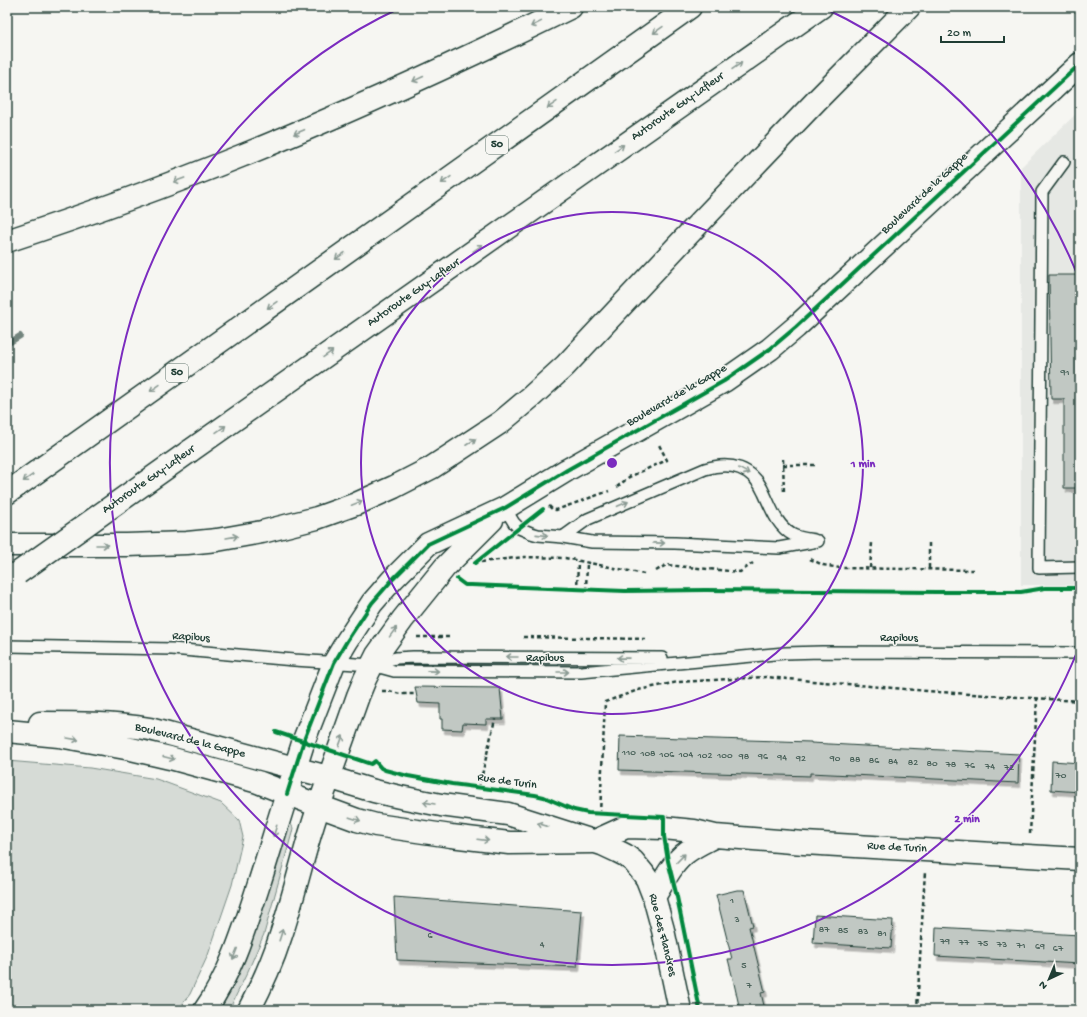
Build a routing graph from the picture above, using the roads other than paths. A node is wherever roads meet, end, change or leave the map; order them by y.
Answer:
1 (571, 7) edge
2 (690, 7) edge
3 (821, 7) edge
4 (910, 7) edge
5 (1080, 64) edge
6 (1064, 162) dead end
7 (7, 241) edge
8 (7, 493) edge
9 (505, 508) junction
10 (563, 536) junction
11 (7, 545) edge
12 (1080, 567) edge
13 (7, 581) edge
14 (7, 646) edge
15 (1080, 653) edge
16 (334, 663) junction
17 (372, 665) junction
18 (7, 723) edge
19 (7, 731) edge
20 (295, 768) junction
21 (328, 777) junction
22 (287, 794) junction
23 (319, 806) junction
24 (715, 836) junction
25 (593, 842) junction
26 (1080, 859) edge
27 (654, 897) junction
28 (205, 1010) edge
29 (249, 1010) edge
30 (680, 1010) edge

1 -> 7 main road
2 -> 8 main road, 50
13 -> 3 main road, Autoroute Guy-Lafleur, bridge
11 -> 4 main road
5 - 9 main road, Boulevard de la Gappe
6 - 12 lane
9 -> 10 lane
9 - 16 main road, Boulevard de la Gappe
17 -> 9 main road, Boulevard de la Gappe
10 - 10 lane
14 - 16 lane, Rapibus
15 - 17 lane, Rapibus
16 - 17 lane, Rapibus
16 - 20 main road, Boulevard de la Gappe
21 -> 17 main road, Boulevard de la Gappe
18 - 20 main road, Boulevard de la Gappe
19 -> 22 main road, Boulevard de la Gappe
20 - 21 main road
20 - 22 main road
21 - 23 main road, Boulevard de la Gappe
25 -> 21 main road
22 - 23 main road, Boulevard de la Gappe
22 -> 28 main road
23 -> 25 main road, Rue de Turin
29 -> 23 main road, Boulevard de la Gappe
24 - 25 main road, Rue de Turin
24 - 26 main road, Rue de Turin
27 -> 24 main road
25 - 27 main road, Rue des Flandres
27 - 30 main road, Rue des Flandres

